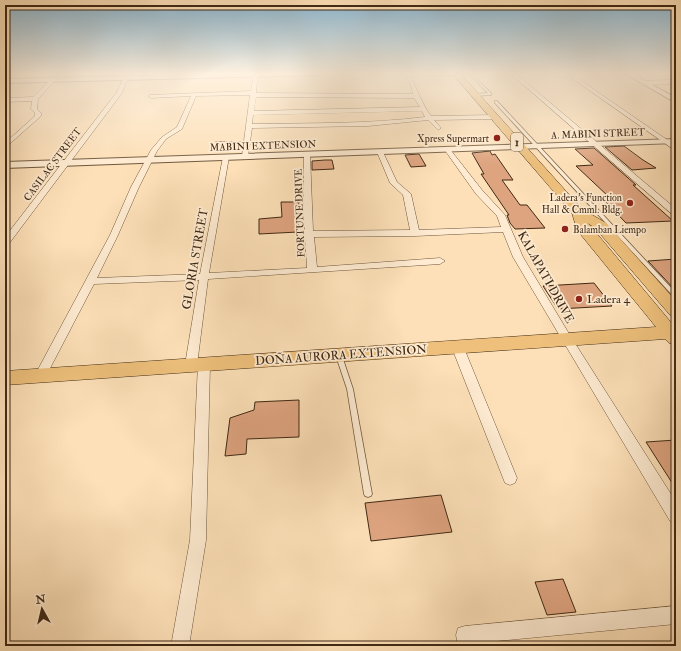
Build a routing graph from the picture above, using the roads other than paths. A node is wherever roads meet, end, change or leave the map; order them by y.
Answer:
1 (35, 103) edge
2 (111, 103) edge
3 (190, 103) edge
4 (252, 103) edge
5 (421, 103) edge
6 (483, 103) edge
7 (497, 103) edge
8 (548, 103) edge
9 (610, 103) edge
10 (424, 109) junction
11 (251, 113) junction
12 (495, 117) junction
13 (430, 118) junction
14 (249, 126) junction
15 (438, 128) dead end
16 (5, 135) edge
17 (16, 135) junction
18 (676, 141) edge
19 (665, 142) junction
20 (217, 143) dead end
21 (247, 143) junction
22 (597, 144) junction
23 (5, 146) edge
24 (538, 146) junction
25 (521, 147) junction
26 (447, 149) junction
27 (676, 149) edge
28 (380, 152) junction
29 (307, 154) junction
30 (245, 156) junction
31 (226, 157) junction
32 (149, 160) junction
33 (67, 162) junction
34 (5, 165) edge
35 (578, 212) junction
36 (676, 213) edge
37 (506, 229) junction
38 (415, 233) junction
39 (309, 234) junction
40 (5, 243) edge
41 (440, 261) dead end
42 (312, 270) junction
43 (204, 276) junction
44 (89, 281) junction
45 (676, 296) edge
46 (676, 311) edge
47 (674, 335) edge
48 (567, 340) junction
49 (458, 348) junction
50 (338, 356) junction
51 (197, 365) junction
52 (40, 375) junction
53 (5, 378) edge
54 (510, 478) dead end
55 (368, 494) dead end
56 (676, 516) edge
57 (676, 615) edge
58 (180, 646) edge
59 (467, 646) edge

1 - 17 street
2 - 33 street, CASILAC STREET
3 - 32 street
4 - 11 street
5 - 10 street
6 - 12 main road, 1
7 - 24 lane
8 - 22 street
9 - 19 street
10 - 11 street
10 - 13 street
11 - 14 street
12 - 13 street
12 - 25 main road, 1
13 - 14 street
13 - 15 street
14 - 21 street
16 - 17 street
17 - 23 street
18 - 19 street, A. MABINI STREET
19 - 22 street, A. MABINI STREET
19 - 27 street
20 - 21 lane
21 - 30 street
22 - 24 street, A. MABINI STREET
22 - 36 street
24 - 25 street, A. MABINI STREET
24 - 45 lane
25 - 26 street, MABINI EXTENSION
25 - 35 main road, 1
26 - 28 street, MABINI EXTENSION
26 - 37 street, KALAPATI DRIVE
28 - 29 street, MABINI EXTENSION
28 - 38 street
29 - 30 street, MABINI EXTENSION
29 - 39 street, FORTUNE DRIVE
30 - 31 street, MABINI EXTENSION
31 - 32 street, MABINI EXTENSION
31 - 43 street, GLORIA STREET
32 - 33 street, MABINI EXTENSION
32 - 44 street
33 - 34 street, MABINI EXTENSION
33 - 40 street, CASILAC STREET
35 - 46 main road, 1
35 - 47 main road, 1
37 - 38 street
37 - 48 street, KALAPATI DRIVE
38 - 39 street
39 - 42 street, FORTUNE DRIVE
41 - 42 street
42 - 43 street
43 - 44 street
43 - 51 street, GLORIA STREET
44 - 52 street
47 - 48 main road, DOÑA AURORA EXTENSION
48 - 49 main road, DOÑA AURORA EXTENSION
48 - 56 street, KALAPATI DRIVE
49 - 50 main road, DOÑA AURORA EXTENSION
49 - 54 street
50 - 51 main road, DOÑA AURORA EXTENSION
50 - 55 lane
51 - 52 main road, DOÑA AURORA EXTENSION
51 - 58 street, GLORIA STREET
52 - 53 main road, DOÑA AURORA EXTENSION
57 - 59 street

